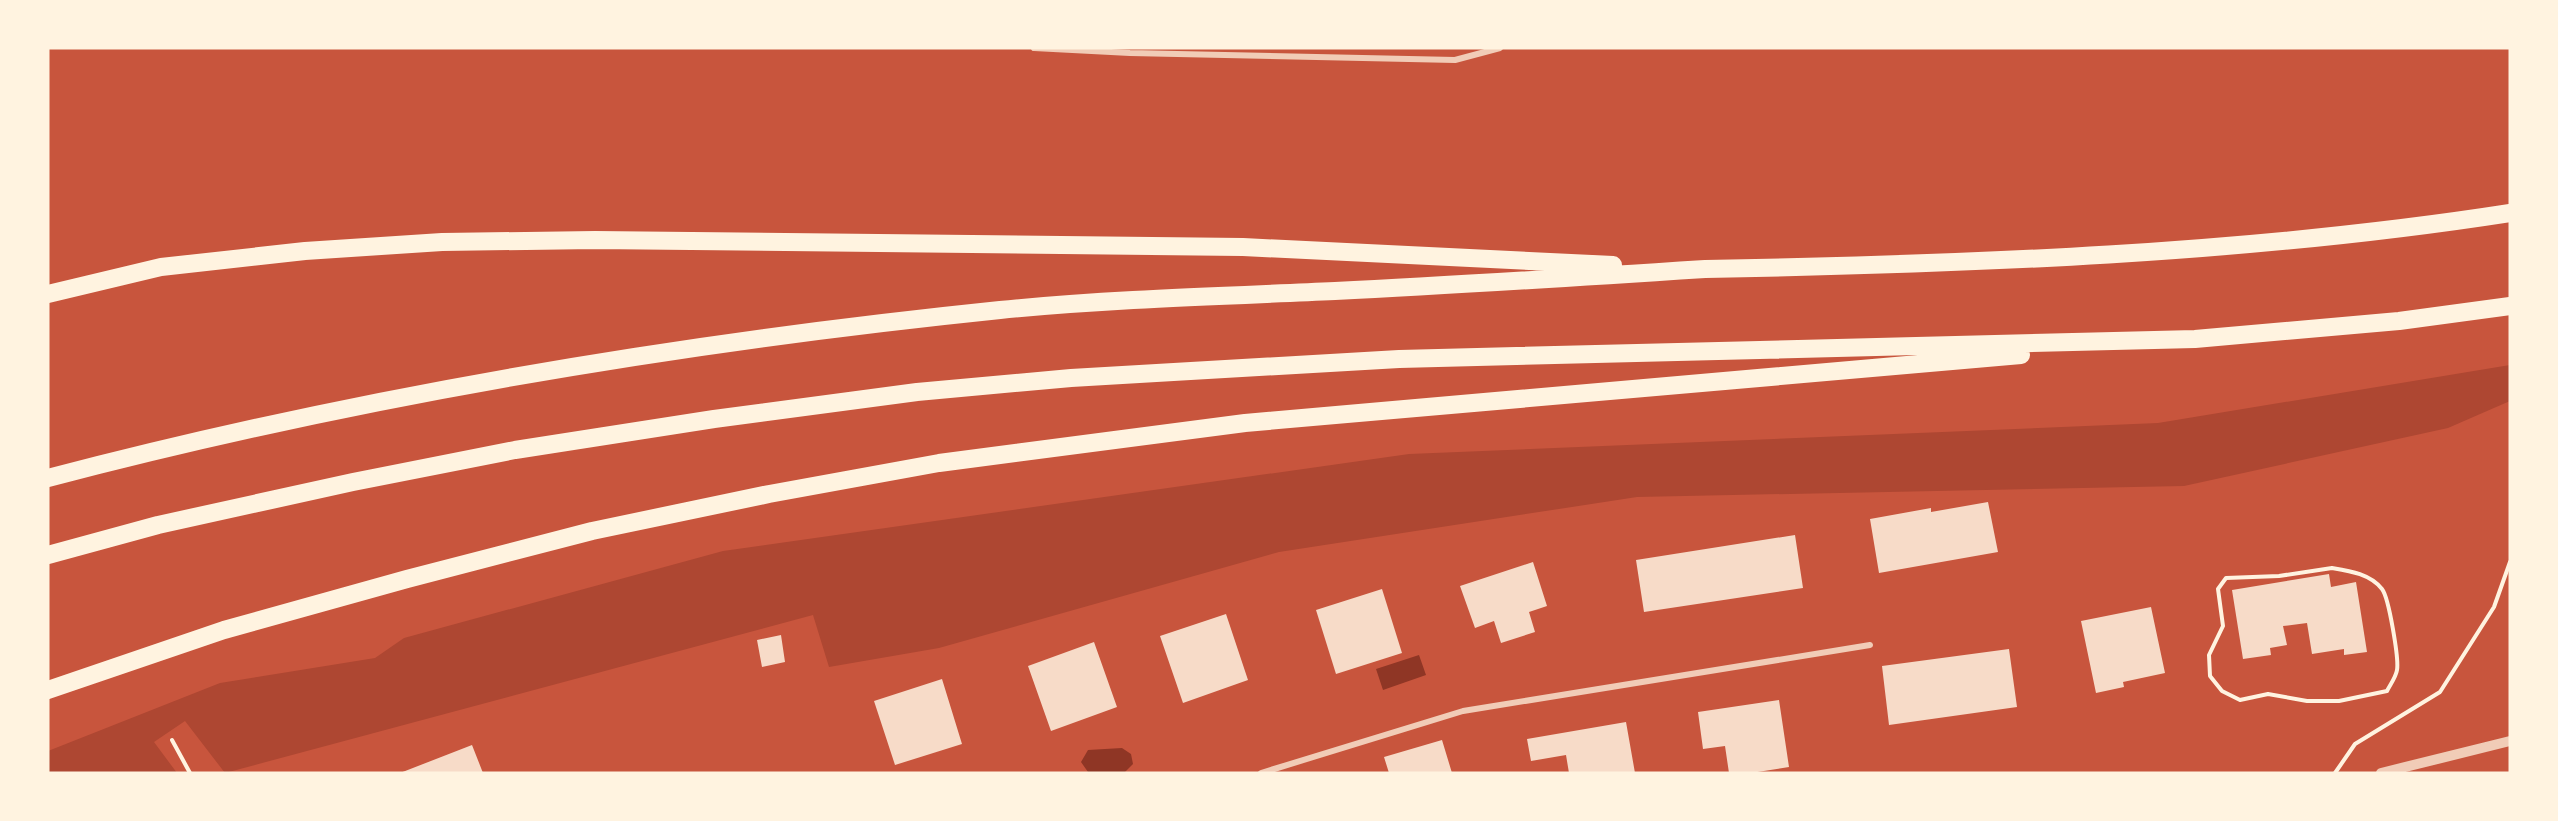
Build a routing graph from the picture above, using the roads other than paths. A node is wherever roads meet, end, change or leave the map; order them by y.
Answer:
1 (1034, 48) edge
2 (1500, 48) edge
3 (2510, 213) edge
4 (1705, 269) junction
5 (48, 294) edge
6 (2510, 306) edge
7 (2195, 339) junction
8 (48, 478) edge
9 (48, 555) edge
10 (1870, 645) dead end
11 (48, 690) edge
12 (2510, 741) edge
13 (1261, 773) edge
14 (2381, 773) edge

1 - 2 street
3 - 4 highway
4 - 5 highway
4 - 8 highway
6 - 7 highway
7 - 9 highway
7 - 11 highway
10 - 13 street
12 - 14 street

